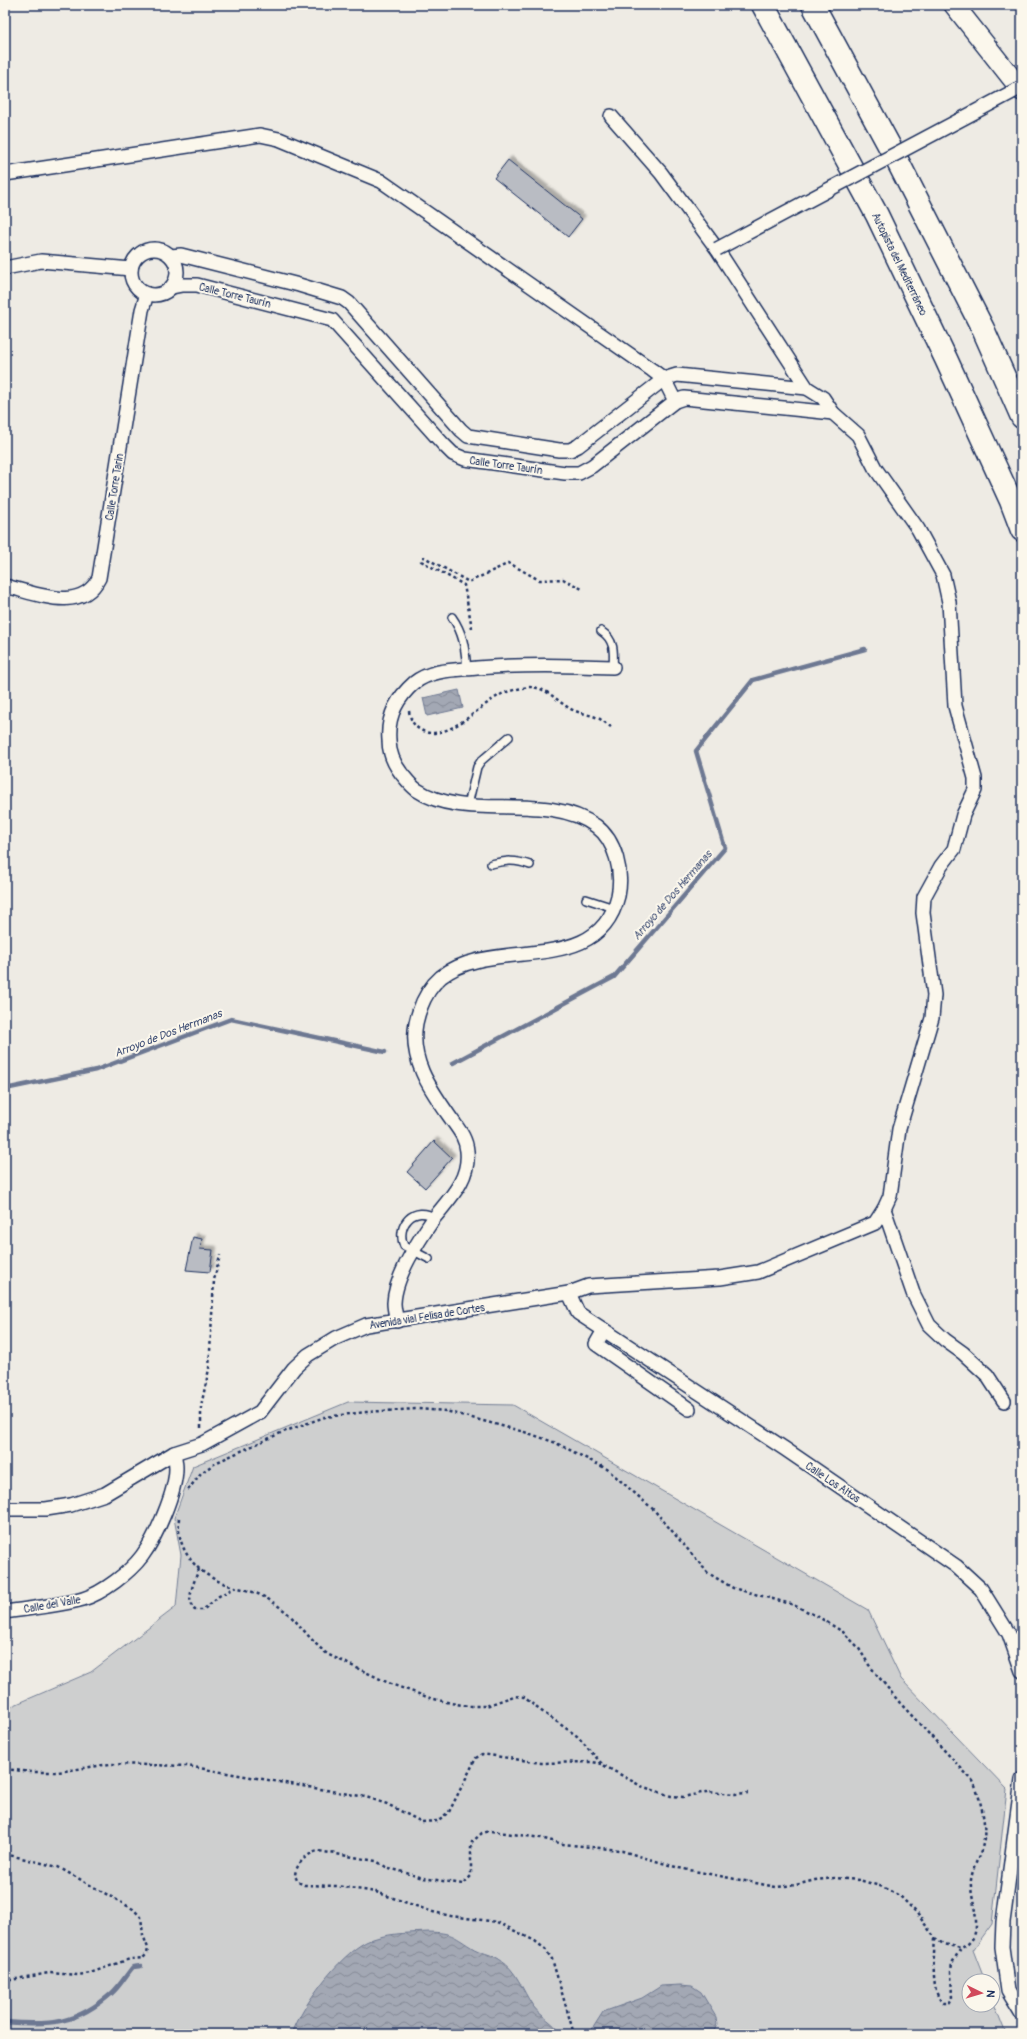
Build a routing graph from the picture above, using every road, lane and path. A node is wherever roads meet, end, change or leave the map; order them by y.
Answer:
1 (763, 5) edge
2 (813, 5) edge
3 (954, 5) edge
4 (1021, 90) edge
5 (611, 116) dead end
6 (5, 174) edge
7 (717, 249) junction
8 (171, 256) junction
9 (5, 268) edge
10 (131, 269) junction
11 (172, 287) junction
12 (147, 294) junction
13 (664, 379) junction
14 (807, 388) junction
15 (675, 401) junction
16 (833, 413) junction
17 (1022, 417) edge
18 (1022, 530) edge
19 (5, 586) edge
20 (584, 590) dead end
21 (452, 618) dead end
22 (472, 631) dead end
23 (601, 631) dead end
24 (613, 667) joint
25 (467, 669) junction
26 (399, 698) junction
27 (611, 726) dead end
28 (509, 737) dead end
29 (468, 805) junction
30 (491, 864) dead end
31 (530, 865) dead end
32 (586, 899) dead end
33 (614, 908) junction
34 (884, 1209) junction
35 (435, 1218) junction
36 (414, 1251) junction
37 (220, 1255) dead end
38 (429, 1259) dead end
39 (569, 1293) junction
40 (397, 1321) junction
41 (604, 1330) junction
42 (1004, 1401) dead end
43 (689, 1409) dead end
44 (202, 1444) junction
45 (174, 1453) junction
46 (186, 1494) dead end
47 (5, 1509) edge
48 (180, 1513) dead end
49 (199, 1569) junction
50 (236, 1587) junction
51 (5, 1612) edge
52 (1022, 1672) edge
53 (603, 1764) junction
54 (5, 1769) edge
55 (1022, 1779) edge
56 (748, 1793) dead end
57 (5, 1854) edge
58 (935, 1938) junction
59 (961, 1948) junction
60 (5, 1981) edge
61 (1022, 2014) edge
62 (574, 2034) edge

1 - 18 highway, Autopista del Mediterráneo
2 - 17 highway
3 - 4 street
4 - 7 street, bridge
5 - 7 street
6 - 13 street
7 - 14 street
8 - 10 street
8 - 11 street
8 - 13 street
9 - 10 street
10 - 12 street
11 - 12 street
11 - 15 street, Calle Torre Taurín
12 - 19 street, Calle Torre Tarin
13 - 14 street
13 - 15 street
14 - 16 street, Avenida vial Felisa de Cortes
15 - 16 street
16 - 34 street, Avenida vial Felisa de Cortes
20 - 22 path
21 - 25 lane
23 - 24 lane
24 - 25 street
25 - 26 street
26 - 27 path
26 - 29 street
28 - 29 lane
29 - 33 street
30 - 31 lane
32 - 33 lane
33 - 35 street
34 - 39 street, Avenida vial Felisa de Cortes
34 - 42 street
35 - 36 street
35 - 36 lane
36 - 38 lane
36 - 40 street
37 - 44 path
39 - 40 street, Avenida vial Felisa de Cortes
39 - 41 street, Calle Los Altos
40 - 44 street, Avenida vial Felisa de Cortes
41 - 43 street
41 - 52 street, Calle Los Altos
44 - 45 street, Avenida vial Felisa de Cortes
45 - 47 street, Avenida vial Felisa de Cortes
45 - 51 street, Calle del Valle
46 - 59 path
48 - 49 path
49 - 50 path
49 - 50 path
50 - 53 path
53 - 54 path
53 - 56 path
55 - 61 street
57 - 60 path
58 - 59 path
58 - 59 path
58 - 62 path

